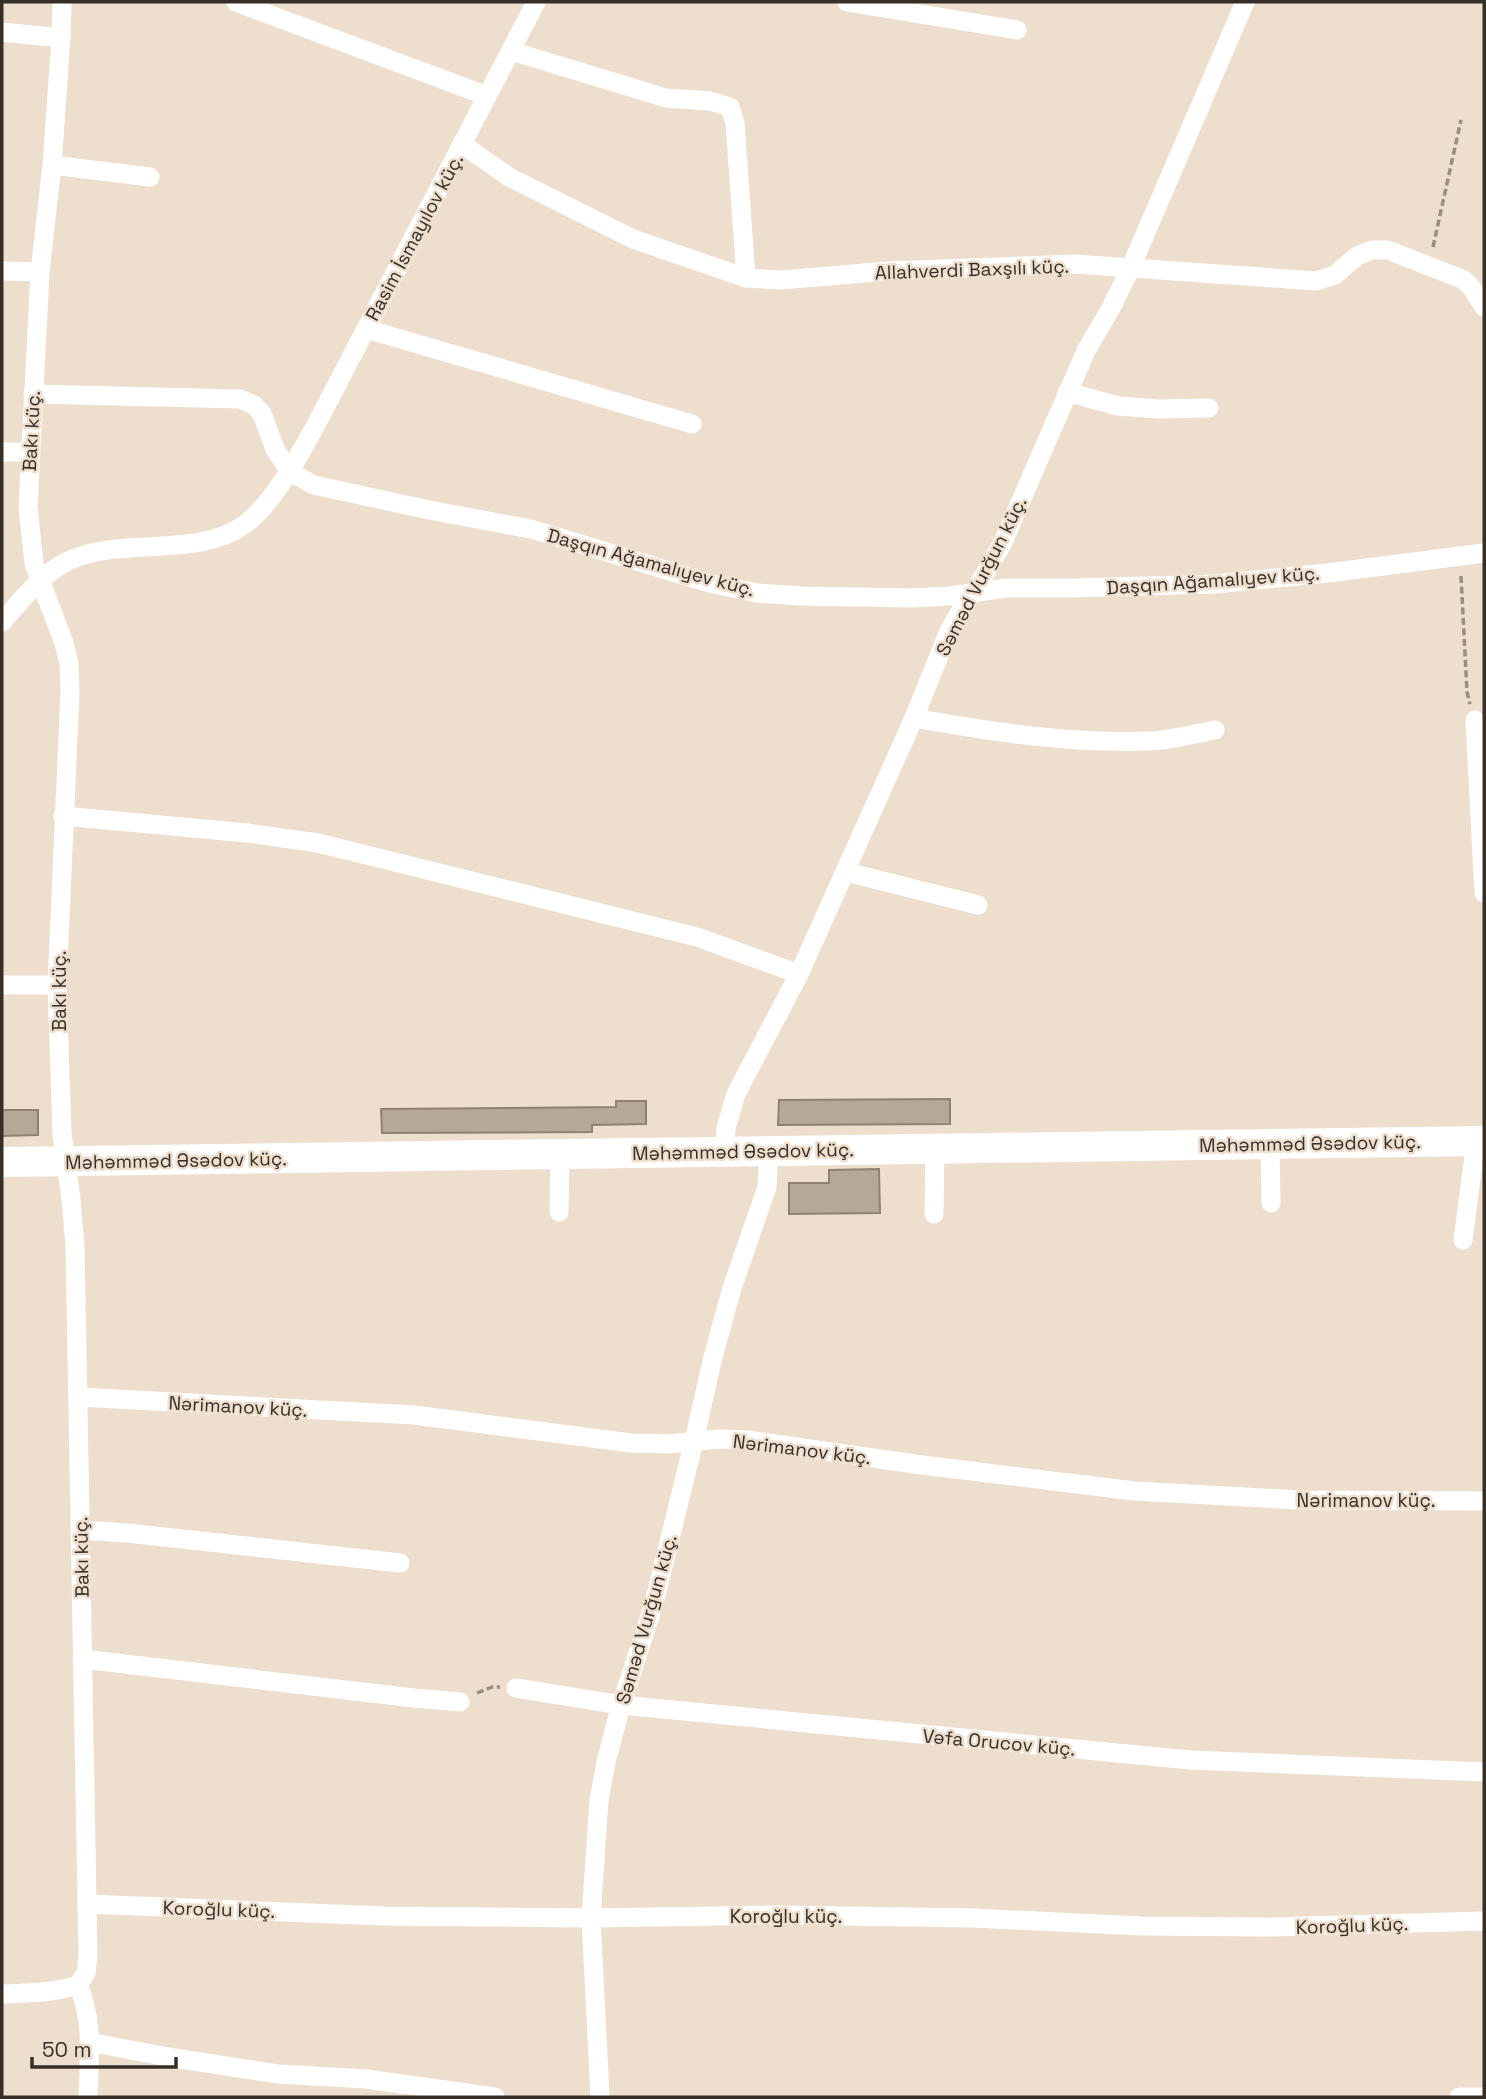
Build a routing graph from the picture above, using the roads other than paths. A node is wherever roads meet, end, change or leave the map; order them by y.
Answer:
1 (62, 2) edge
2 (236, 2) edge
3 (536, 2) edge
4 (847, 2) edge
5 (1245, 2) edge
6 (1017, 30) dead end
7 (2, 32) edge
8 (61, 38) junction
9 (511, 51) junction
10 (487, 96) junction
11 (462, 144) junction
12 (52, 165) junction
13 (150, 177) dead end
14 (1132, 267) junction
15 (2, 271) edge
16 (40, 272) junction
17 (746, 278) junction
18 (1484, 307) edge
19 (366, 329) junction
20 (1067, 392) junction
21 (33, 394) junction
22 (1209, 408) dead end
23 (692, 424) dead end
24 (2, 452) edge
25 (30, 452) junction
26 (290, 471) junction
27 (1484, 553) edge
28 (39, 580) junction
29 (975, 591) junction
30 (2, 622) edge
31 (914, 718) junction
32 (1475, 720) road end
33 (1215, 730) dead end
34 (63, 816) junction
35 (846, 872) junction
36 (1484, 893) edge
37 (978, 905) dead end
38 (799, 974) junction
39 (2, 985) edge
40 (57, 985) junction
41 (1480, 1141) edge
42 (1270, 1144) junction
43 (935, 1148) junction
44 (725, 1151) junction
45 (769, 1151) junction
46 (559, 1154) junction
47 (65, 1161) junction
48 (2, 1162) edge
49 (1271, 1203) dead end
50 (559, 1212) dead end
51 (934, 1214) dead end
52 (1463, 1240) dead end
53 (79, 1398) junction
54 (694, 1441) junction
55 (1484, 1501) edge
56 (80, 1530) junction
57 (400, 1563) dead end
58 (82, 1658) junction
59 (516, 1688) road end
60 (460, 1702) road end
61 (621, 1705) junction
62 (1484, 1772) edge
63 (87, 1904) junction
64 (591, 1919) junction
65 (1484, 1921) edge
66 (78, 1985) junction
67 (2, 1994) edge
68 (89, 2042) junction
69 (88, 2097) edge
70 (495, 2097) edge
71 (600, 2097) edge
72 (1460, 2097) edge
73 (1484, 2097) edge

1 - 8 street, Bakı küç.
2 - 10 street
3 - 9 street, Rasim İsmayılov küç.
4 - 6 street
5 - 14 street, Səməd Vurğun küç.
7 - 8 street
8 - 12 street, Bakı küç.
9 - 10 street, Rasim İsmayılov küç.
9 - 17 street
10 - 11 street, Rasim İsmayılov küç.
11 - 17 street, Allahverdi Baxşılı küç.
11 - 19 street, Rasim İsmayılov küç.
12 - 13 street
12 - 16 street, Bakı küç.
14 - 17 street, Allahverdi Baxşılı küç.
14 - 18 street, Allahverdi Baxşılı küç.
14 - 20 street, Səməd Vurğun küç.
15 - 16 street
16 - 21 street, Bakı küç.
19 - 23 street
19 - 26 street, Rasim İsmayılov küç.
20 - 22 street
20 - 29 street, Səməd Vurğun küç.
21 - 25 street, Bakı küç.
21 - 26 street
24 - 25 street
25 - 28 street, Bakı küç.
26 - 28 street, Rasim İsmayılov küç.
26 - 29 street, Daşqın Ağamalıyev küç.
27 - 29 street, Daşqın Ağamalıyev küç.
28 - 30 street, Rasim İsmayılov küç.
28 - 34 street, Bakı küç.
29 - 31 street, Səməd Vurğun küç.
31 - 33 street
31 - 35 street, Səməd Vurğun küç.
32 - 36 street
34 - 38 street
34 - 40 street, Bakı küç.
35 - 37 street
35 - 38 street, Səməd Vurğun küç.
38 - 44 street, Səməd Vurğun küç.
39 - 40 street
40 - 47 street, Bakı küç.
41 - 42 main road, Məhəmməd Əsədov küç.
41 - 52 street
42 - 43 main road, Məhəmməd Əsədov küç.
42 - 49 street
43 - 45 main road, Məhəmməd Əsədov küç.
43 - 51 street
44 - 45 main road, Məhəmməd Əsədov küç.
44 - 46 main road, Məhəmməd Əsədov küç.
45 - 54 street, Səməd Vurğun küç.
46 - 47 main road, Məhəmməd Əsədov küç.
46 - 50 street
47 - 48 main road, Məhəmməd Əsədov küç.
47 - 53 street, Bakı küç.
53 - 54 street, Nərimanov küç.
53 - 56 street, Bakı küç.
54 - 55 street, Nərimanov küç.
54 - 61 street, Səməd Vurğun küç.
56 - 57 street
56 - 58 street, Bakı küç.
58 - 60 street
58 - 63 street, Bakı küç.
59 - 61 street, Vəfa Orucov küç.
61 - 62 street, Vəfa Orucov küç.
61 - 64 street, Səməd Vurğun küç.
63 - 64 street, Koroğlu küç.
63 - 66 street, Bakı küç.
64 - 65 street, Koroğlu küç.
64 - 71 street, Səməd Vurğun küç.
66 - 67 street
66 - 68 street
68 - 69 street
68 - 70 street
72 - 73 street

